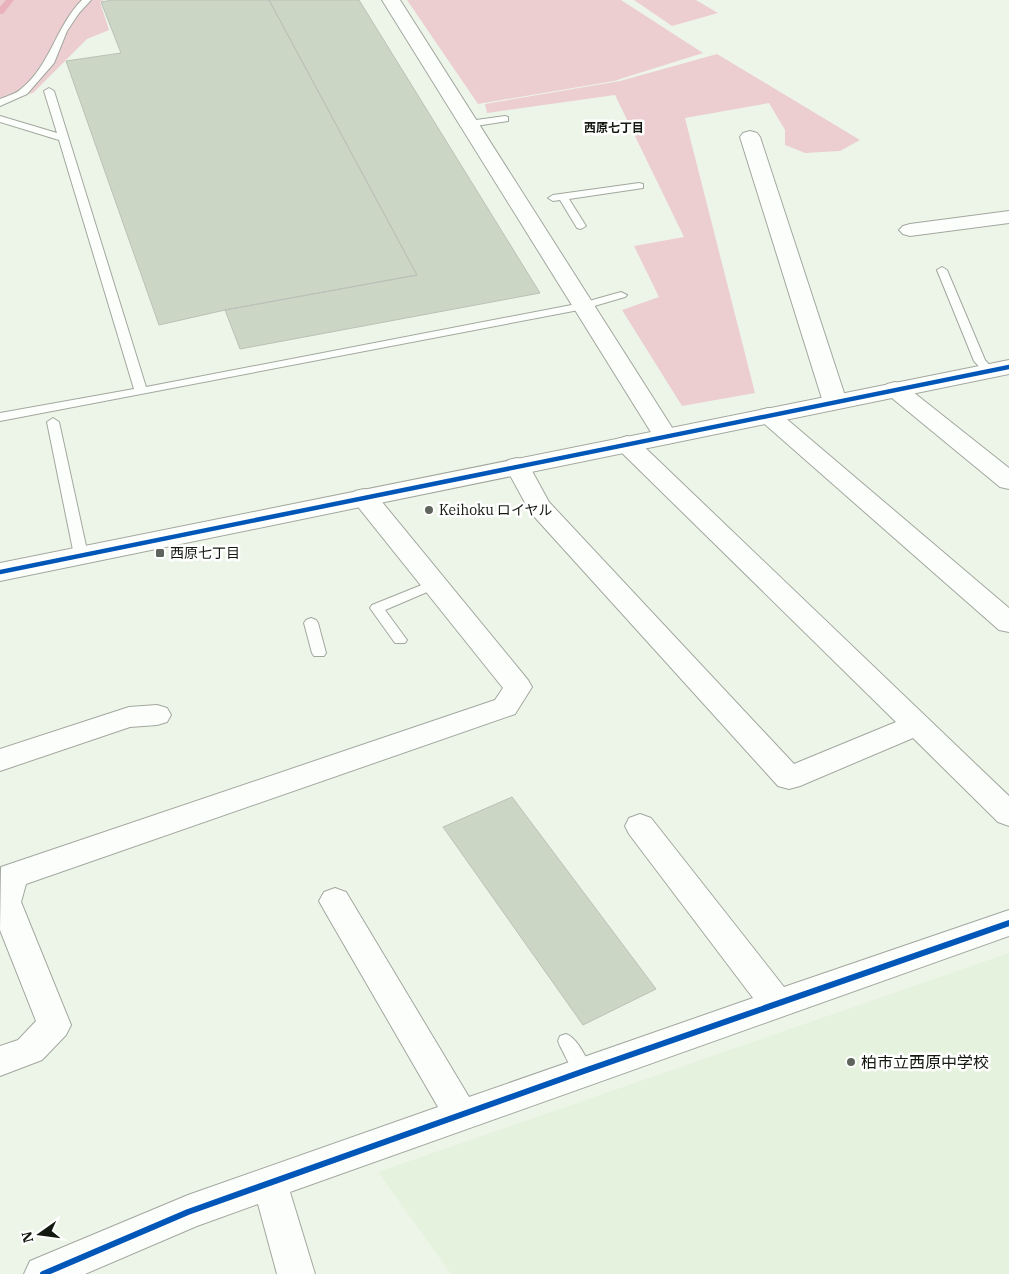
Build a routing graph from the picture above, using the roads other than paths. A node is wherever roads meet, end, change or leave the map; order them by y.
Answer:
1 (87, 0) edge
2 (391, 0) edge
3 (49, 91) dead end
4 (0, 103) edge
5 (0, 119) edge
6 (504, 120) dead end
7 (469, 124) junction
8 (750, 137) dead end
9 (64, 138) junction
10 (639, 186) dead end
11 (1009, 217) edge
12 (581, 226) dead end
13 (910, 230) dead end
14 (942, 270) dead end
15 (621, 295) dead end
16 (584, 306) junction
17 (999, 369) edge
18 (895, 389) junction
19 (141, 391) junction
20 (835, 402) junction
21 (768, 415) junction
22 (0, 416) edge
23 (53, 422) dead end
24 (666, 437) junction
25 (627, 444) junction
26 (517, 466) junction
27 (1009, 481) edge
28 (364, 496) junction
29 (81, 555) junction
30 (0, 572) edge
31 (434, 584) junction
32 (311, 623) dead end
33 (1009, 623) edge
34 (400, 640) dead end
35 (319, 653) dead end
36 (157, 715) dead end
37 (917, 725) junction
38 (0, 760) edge
39 (1009, 814) edge
40 (640, 826) dead end
41 (335, 901) dead end
42 (3, 903) edge
43 (1009, 924) edge
44 (778, 1004) junction
45 (566, 1041) dead end
46 (0, 1061) edge
47 (584, 1071) junction
48 (460, 1115) junction
49 (270, 1184) junction
50 (43, 1274) edge
51 (296, 1274) edge

1 - 4 lane
2 - 7 street
3 - 9 lane
5 - 9 lane
6 - 7 lane
7 - 16 street
8 - 20 street
9 - 19 lane
10 - 12 lane
11 - 13 street
14 - 17 lane
15 - 16 lane
16 - 19 lane
16 - 24 street
17 - 18 street
18 - 20 street
18 - 27 street
19 - 22 lane
20 - 21 street
21 - 24 street
21 - 33 street
23 - 29 lane
24 - 25 street
25 - 26 street
25 - 37 street
26 - 28 street
26 - 37 street
28 - 29 street
28 - 31 street
29 - 30 street
31 - 34 lane
31 - 42 street
32 - 35 lane
36 - 38 street
37 - 39 street
40 - 44 street
41 - 48 street
42 - 46 street
43 - 44 street
44 - 47 street
45 - 47 lane
47 - 48 street
48 - 49 street
49 - 50 street
49 - 51 street

